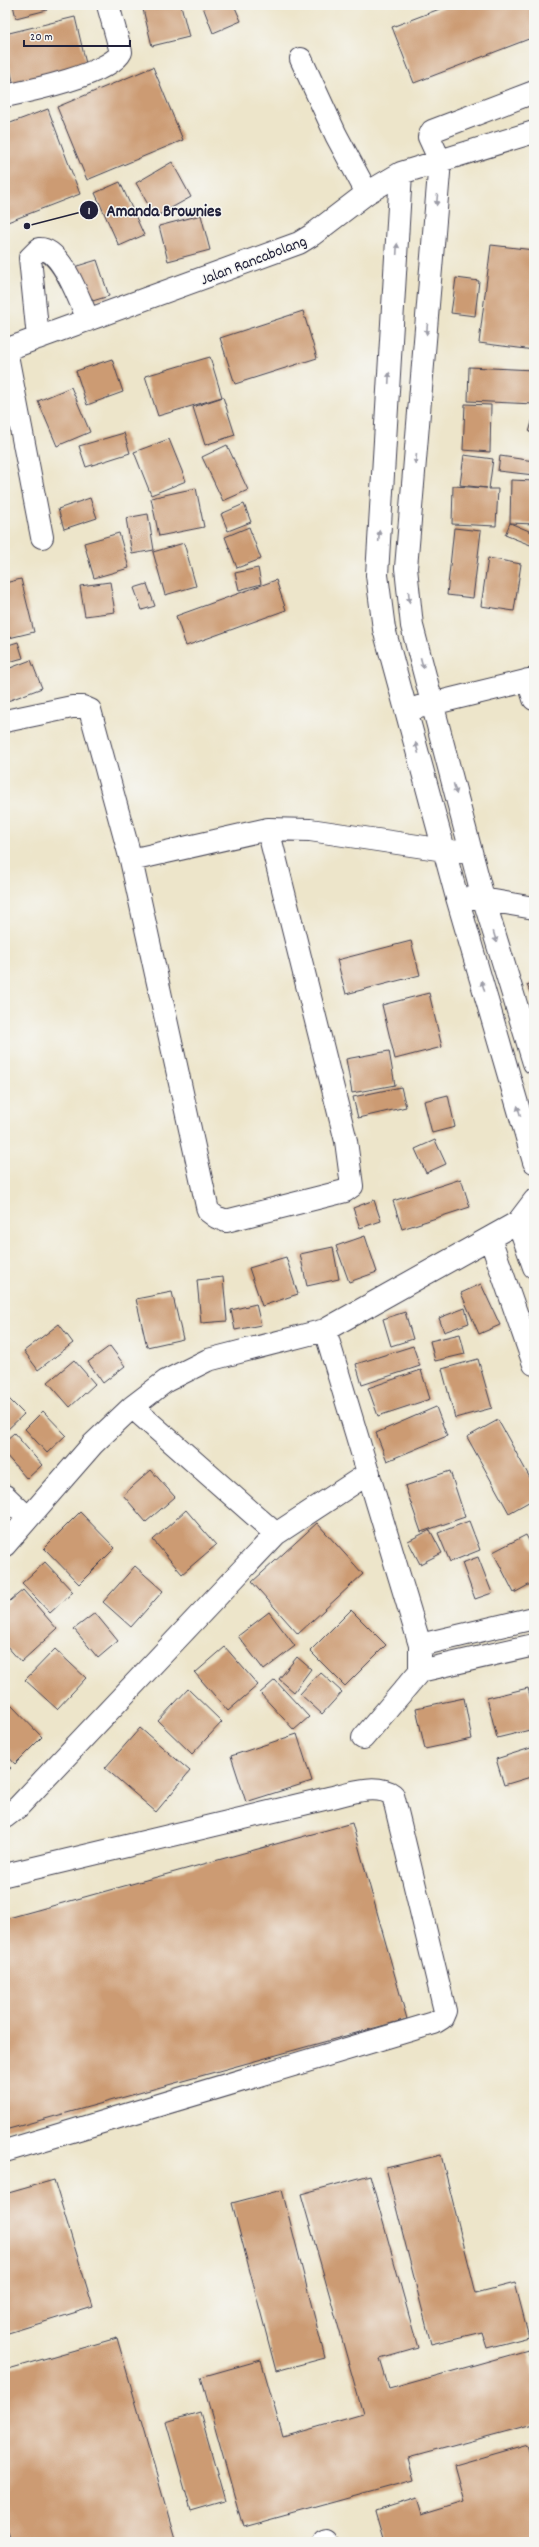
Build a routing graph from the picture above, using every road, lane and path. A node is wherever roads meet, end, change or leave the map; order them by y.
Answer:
1 (108, 5) edge
2 (301, 59) dead end
3 (534, 92) edge
4 (5, 96) edge
5 (534, 132) edge
6 (440, 161) junction
7 (401, 173) junction
8 (367, 193) junction
9 (88, 320) junction
10 (38, 338) junction
11 (5, 350) edge
12 (387, 406) junction
13 (420, 408) junction
14 (42, 537) dead end
15 (532, 686) edge
16 (432, 704) junction
17 (407, 710) junction
18 (5, 721) edge
19 (268, 829) junction
20 (445, 850) junction
21 (472, 854) junction
22 (131, 860) junction
23 (456, 894) junction
24 (484, 900) junction
25 (534, 908) edge
26 (534, 1063) edge
27 (534, 1162) edge
28 (534, 1201) edge
29 (518, 1222) junction
30 (490, 1238) junction
31 (534, 1267) edge
32 (325, 1330) junction
33 (534, 1364) edge
34 (132, 1407) junction
35 (369, 1473) junction
36 (5, 1496) edge
37 (28, 1518) junction
38 (276, 1534) junction
39 (5, 1544) edge
40 (534, 1618) edge
41 (420, 1645) junction
42 (534, 1645) edge
43 (420, 1671) junction
44 (363, 1738) dead end
45 (5, 1817) edge
46 (5, 1875) edge
47 (5, 2151) edge

1 - 4 street
2 - 8 street
3 - 6 street
5 - 6 street, Jalan Rancabolang
6 - 7 street, Jalan Rancabolang
6 -> 13 street
7 - 8 street, Jalan Rancabolang
12 -> 7 street
8 - 9 street, Jalan Rancabolang
9 - 10 street, Jalan Rancabolang
9 - 10 street
10 - 11 street, Jalan Rancabolang
11 - 14 street
12 - 13 street
17 -> 12 street
13 -> 16 street
15 - 16 street
16 - 17 street
16 -> 21 street
20 -> 17 street
18 - 22 street
19 - 20 street
19 - 22 street
19 - 22 street
20 - 21 street
20 - 23 street
21 - 24 street
23 - 24 street
27 -> 23 street
24 - 25 street
24 -> 26 street
28 - 29 street
29 - 30 street
29 - 31 street
30 - 32 street
30 - 33 street
32 - 34 street
32 - 35 street
34 - 37 street
34 - 38 street
35 - 38 street
35 - 41 street
36 - 37 street
37 - 39 street
38 - 45 street
40 - 41 street
41 - 43 street
42 - 43 street
43 - 44 street
46 - 47 street

